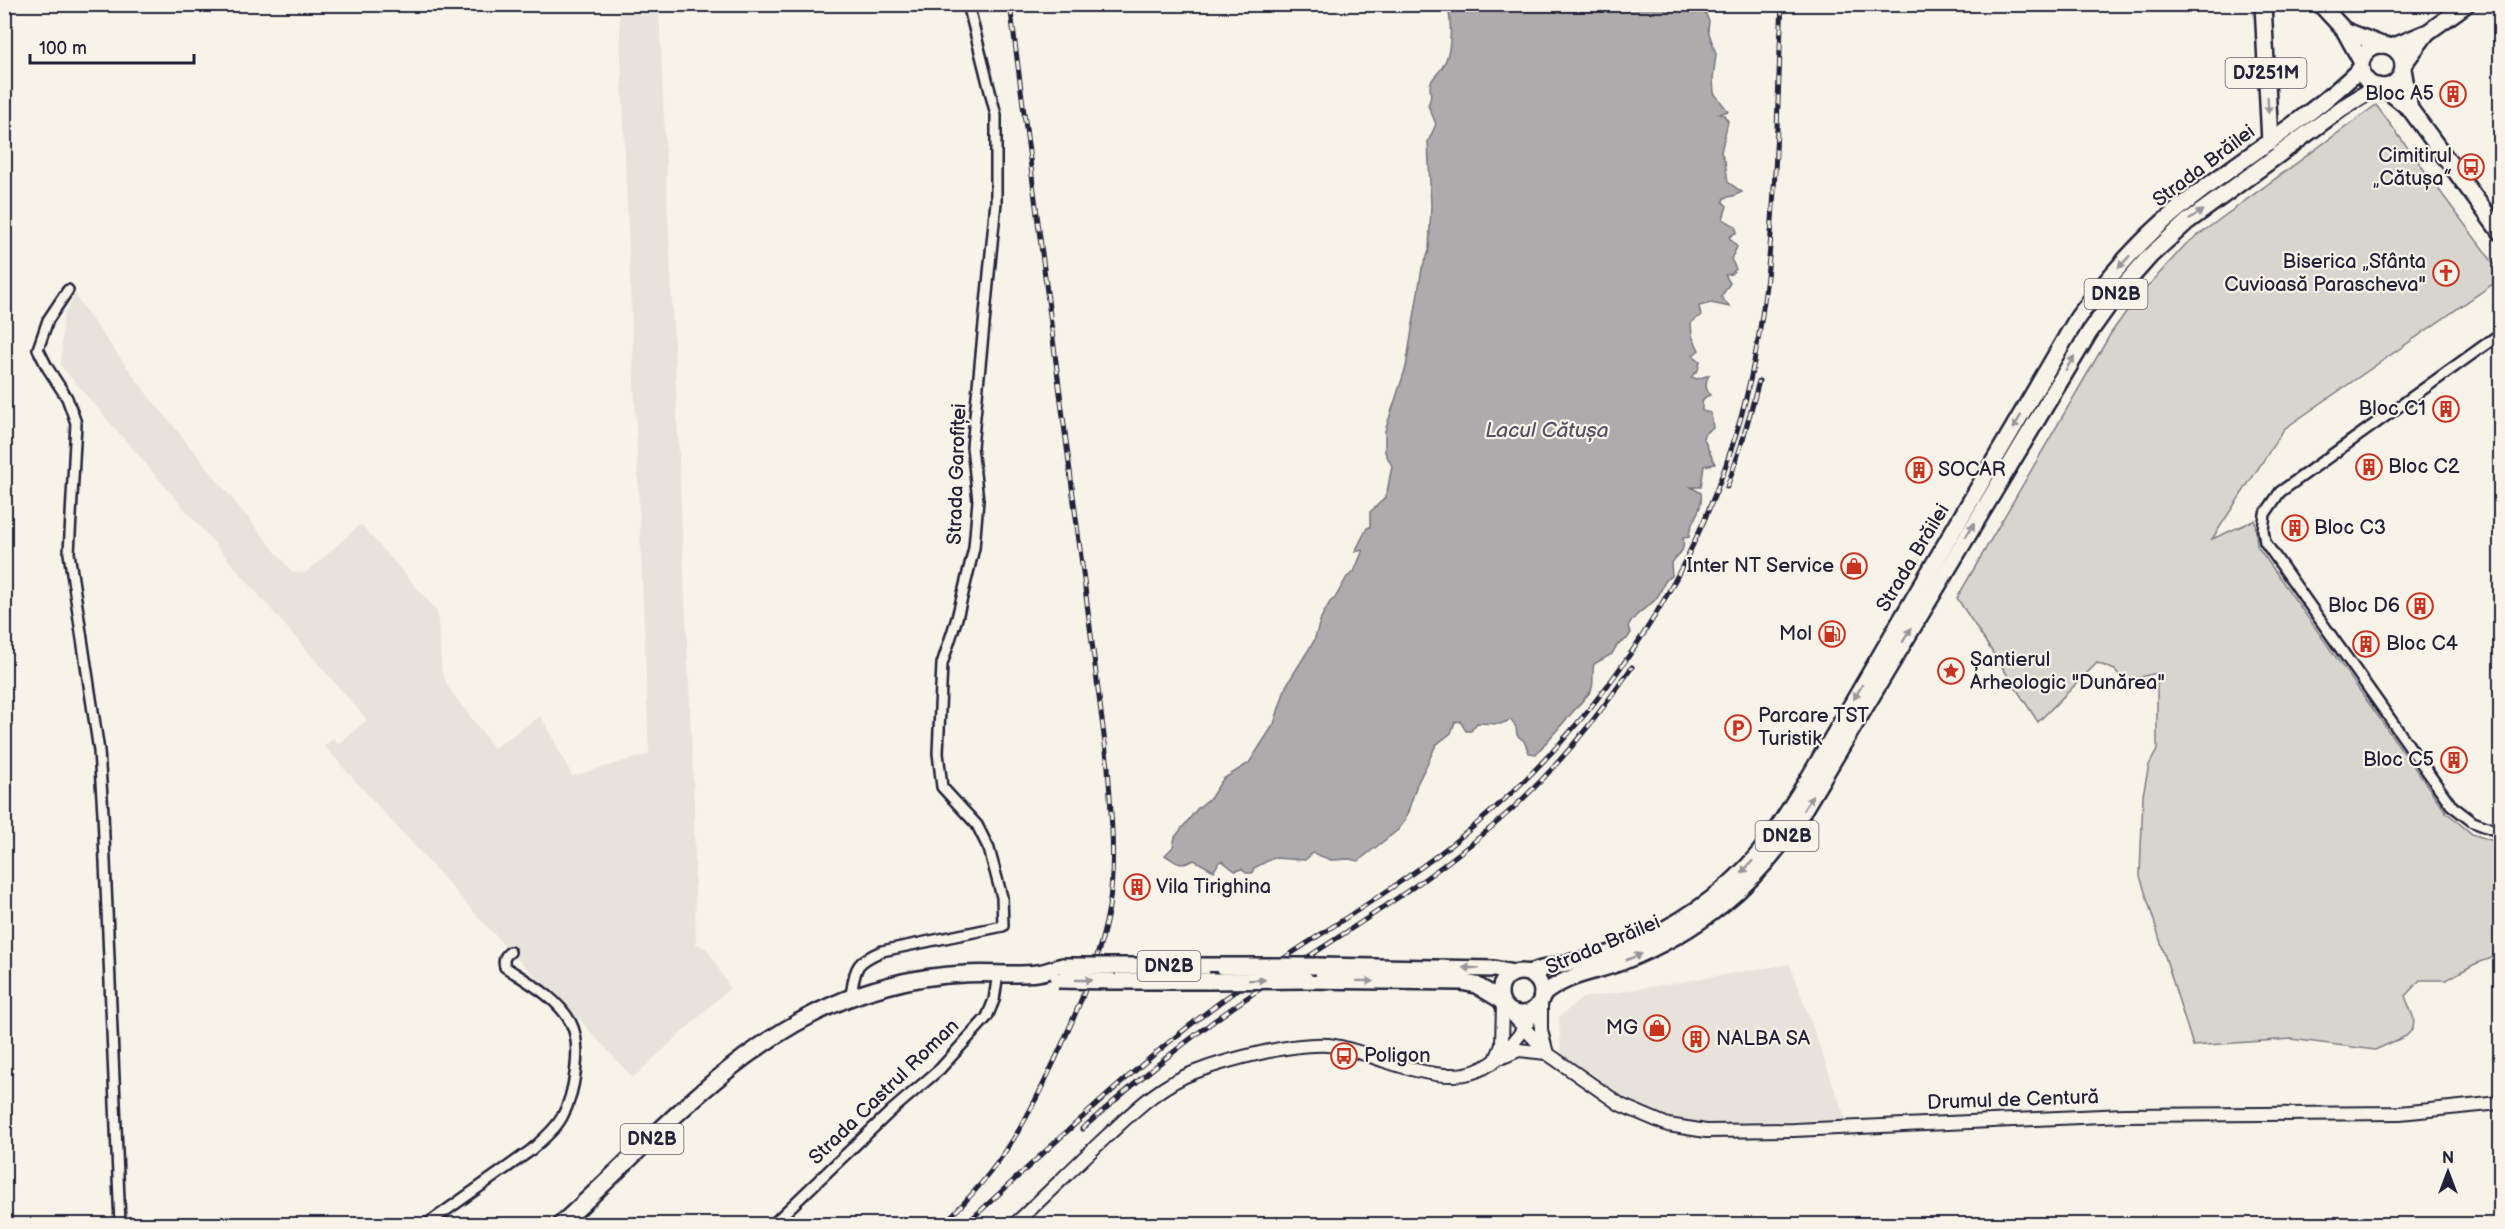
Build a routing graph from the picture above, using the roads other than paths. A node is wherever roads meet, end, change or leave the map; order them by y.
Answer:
1 (968, 4) edge
2 (2263, 4) edge
3 (2320, 4) edge
4 (2467, 4) edge
5 (2344, 30) junction
6 (2428, 32) junction
7 (2387, 46) junction
8 (2361, 65) junction
9 (2403, 67) junction
10 (2381, 87) junction
11 (2410, 109) junction
12 (2270, 142) junction
13 (2500, 232) edge
14 (68, 290) dead end
15 (2500, 334) edge
16 (2500, 832) edge
17 (510, 952) dead end
18 (998, 973) junction
19 (1114, 973) junction
20 (1521, 973) junction
21 (851, 995) junction
22 (1540, 1000) junction
23 (1504, 1005) junction
24 (1524, 1030) junction
25 (1548, 1054) junction
26 (1493, 1064) junction
27 (2500, 1103) edge
28 (120, 1224) edge
29 (427, 1224) edge
30 (561, 1224) edge
31 (773, 1224) edge
32 (1015, 1224) edge

1 - 21 street, Strada Garofiței
2 -> 12 main road, DJ251M
3 - 5 main road
4 - 6 main road, Strada Brăilei / DN2B
5 - 7 main road
5 - 8 main road
6 - 7 main road, Strada Brăilei / DN2B
6 - 9 main road, Strada Brăilei / DN2B
7 - 8 main road, Strada Brăilei / DN2B
7 - 9 main road
8 - 10 main road
8 - 12 main road, Strada Brăilei / DN2B
9 - 10 main road, Strada Brăilei / DN2B
9 - 11 main road
10 - 11 main road
22 -> 10 main road, Strada Brăilei / DN2B
11 - 13 main road
12 -> 20 main road, Strada Brăilei / DN2B
14 - 28 street
15 - 16 street
17 - 29 street
18 - 19 main road, Strada Brăilei / DN2B, bridge
18 - 21 main road, Strada Brăilei / DN2B
18 - 31 street, Strada Castrul Roman
20 -> 19 main road, Strada Brăilei / DN2B, bridge
19 -> 23 main road, Strada Brăilei / DN2B, bridge
20 - 22 main road
20 - 23 main road
21 - 30 main road, Strada Brăilei / DN2B
22 - 23 main road, DN2B
22 - 24 street
22 - 25 street
23 - 24 street, Drumul de Centură
23 - 26 street
24 - 25 street, Drumul de Centură
24 - 26 street
25 - 26 street
25 - 27 street, Drumul de Centură
26 - 32 street

